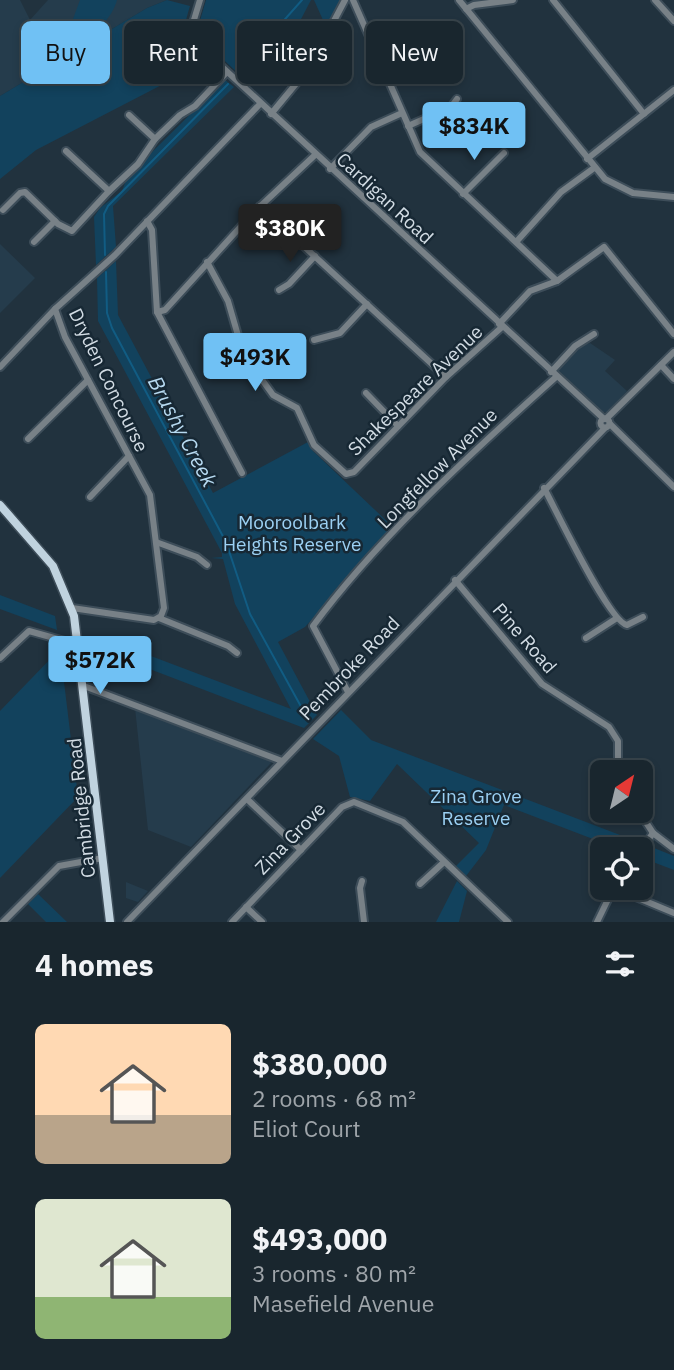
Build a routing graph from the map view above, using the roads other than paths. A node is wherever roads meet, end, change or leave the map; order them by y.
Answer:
1 (200, 0) edge
2 (345, 0) edge
3 (353, 0) edge
4 (459, 0) edge
5 (513, 0) edge
6 (553, 0) edge
7 (655, 0) edge
8 (466, 9) junction
9 (674, 21) edge
10 (366, 29) edge
11 (227, 72) junction
12 (390, 84) edge
13 (674, 90) edge
14 (457, 99) dead end
15 (260, 104) junction
16 (402, 113) junction
17 (271, 114) junction
18 (643, 114) junction
19 (129, 115) dead end
20 (408, 126) junction
21 (155, 139) junction
22 (66, 151) dead end
23 (504, 153) dead end
24 (315, 155) junction
25 (587, 159) junction
26 (594, 168) junction
27 (330, 169) junction
28 (109, 191) junction
29 (463, 194) junction
30 (674, 197) edge
31 (260, 206) junction
32 (3, 210) dead end
33 (55, 221) junction
34 (147, 221) junction
35 (34, 242) dead end
36 (517, 242) junction
37 (315, 256) junction
38 (207, 262) junction
39 (556, 281) junction
40 (279, 290) dead end
41 (367, 304) junction
42 (55, 309) junction
43 (157, 312) junction
44 (500, 326) junction
45 (594, 334) dead end
46 (674, 334) edge
47 (314, 340) dead end
48 (674, 352) edge
49 (661, 365) junction
50 (0, 367) edge
51 (553, 375) junction
52 (446, 377) junction
53 (674, 379) edge
54 (88, 380) junction
55 (366, 393) dead end
56 (605, 423) junction
57 (398, 426) junction
58 (28, 439) dead end
59 (129, 457) junction
60 (242, 473) dead end
61 (674, 487) edge
62 (544, 488) junction
63 (90, 497) dead end
64 (0, 505) edge
65 (156, 542) junction
66 (206, 565) dead end
67 (455, 580) junction
68 (72, 608) junction
69 (643, 617) dead end
70 (159, 618) junction
71 (617, 618) junction
72 (586, 638) dead end
73 (79, 645) junction
74 (237, 653) dead end
75 (0, 659) edge
76 (84, 686) junction
77 (348, 692) junction
78 (618, 760) edge
79 (282, 761) junction
80 (247, 799) junction
81 (646, 823) edge
82 (653, 833) junction
83 (650, 837) edge
84 (674, 849) edge
85 (300, 850) junction
86 (103, 858) junction
87 (444, 862) junction
88 (362, 881) dead end
89 (420, 884) dead end
90 (608, 900) edge
91 (642, 900) edge
92 (246, 907) junction
93 (674, 914) edge
94 (3, 922) edge
95 (110, 922) edge
96 (127, 922) edge
97 (232, 922) edge
98 (262, 922) edge
99 (364, 922) edge
100 (508, 922) edge
101 (597, 922) edge

1 - 11 street, Cardigan Road
2 - 17 street
3 - 10 street
4 - 8 street
5 - 8 street
6 - 18 street
7 - 9 street
8 - 25 street
11 - 15 street, Cardigan Road
11 - 21 street
12 - 16 street
13 - 18 street
14 - 20 street
15 - 17 street, Cardigan Road
15 - 34 street, Dryden Concourse
16 - 20 street
16 - 27 street
17 - 24 street, Cardigan Road
18 - 25 street
19 - 21 street
20 - 29 street
21 - 28 street
22 - 28 street
23 - 29 street
24 - 27 street, Cardigan Road
24 - 31 street
25 - 26 street
26 - 30 street
26 - 36 street
27 - 44 street, Cardigan Road
28 - 33 street
29 - 36 street
31 - 37 street
31 - 38 street
32 - 33 street
33 - 35 street
34 - 42 street, Dryden Concourse
34 - 43 street
36 - 39 street
37 - 40 street
37 - 41 street
38 - 43 street
38 - 57 street, Shakespeare Avenue
39 - 44 street, Shakespeare Avenue
39 - 46 street, Shakespeare Avenue
41 - 47 street
41 - 52 street
42 - 50 street
42 - 54 street, Dryden Concourse
43 - 60 street
44 - 51 street, Cardigan Road
44 - 52 street, Shakespeare Avenue
45 - 51 street
48 - 49 street, Pembroke Road
49 - 53 street
49 - 56 street, Pembroke Road
51 - 56 street, Cardigan Road
51 - 77 street, Longfellow Avenue
52 - 57 street, Shakespeare Avenue
54 - 58 street
54 - 59 street, Dryden Concourse
55 - 57 street
56 - 61 street, Cardigan Road
56 - 62 street, Pembroke Road
59 - 63 street
59 - 65 street, Dryden Concourse
62 - 67 street, Pembroke Road
62 - 71 street
64 - 68 main road, Cambridge Road
65 - 66 street
65 - 70 street, Dryden Concourse
67 - 77 street, Pembroke Road
67 - 78 street, Pine Road
68 - 70 street
68 - 73 main road, Cambridge Road
69 - 71 street
70 - 74 street
71 - 72 street
73 - 75 street
73 - 76 main road, Cambridge Road
76 - 79 street
76 - 86 main road, Cambridge Road
77 - 79 street, Pembroke Road
79 - 80 street, Pembroke Road
80 - 85 street
80 - 96 street, Pembroke Road
81 - 82 street
82 - 83 street
82 - 84 street
85 - 87 street, Zina Grove
85 - 92 street, Zina Grove
86 - 94 street
86 - 95 main road, Cambridge Road
87 - 89 street
87 - 100 street, Zina Grove
88 - 99 street
90 - 101 street
91 - 93 street
92 - 97 street, Zina Grove
92 - 98 street

